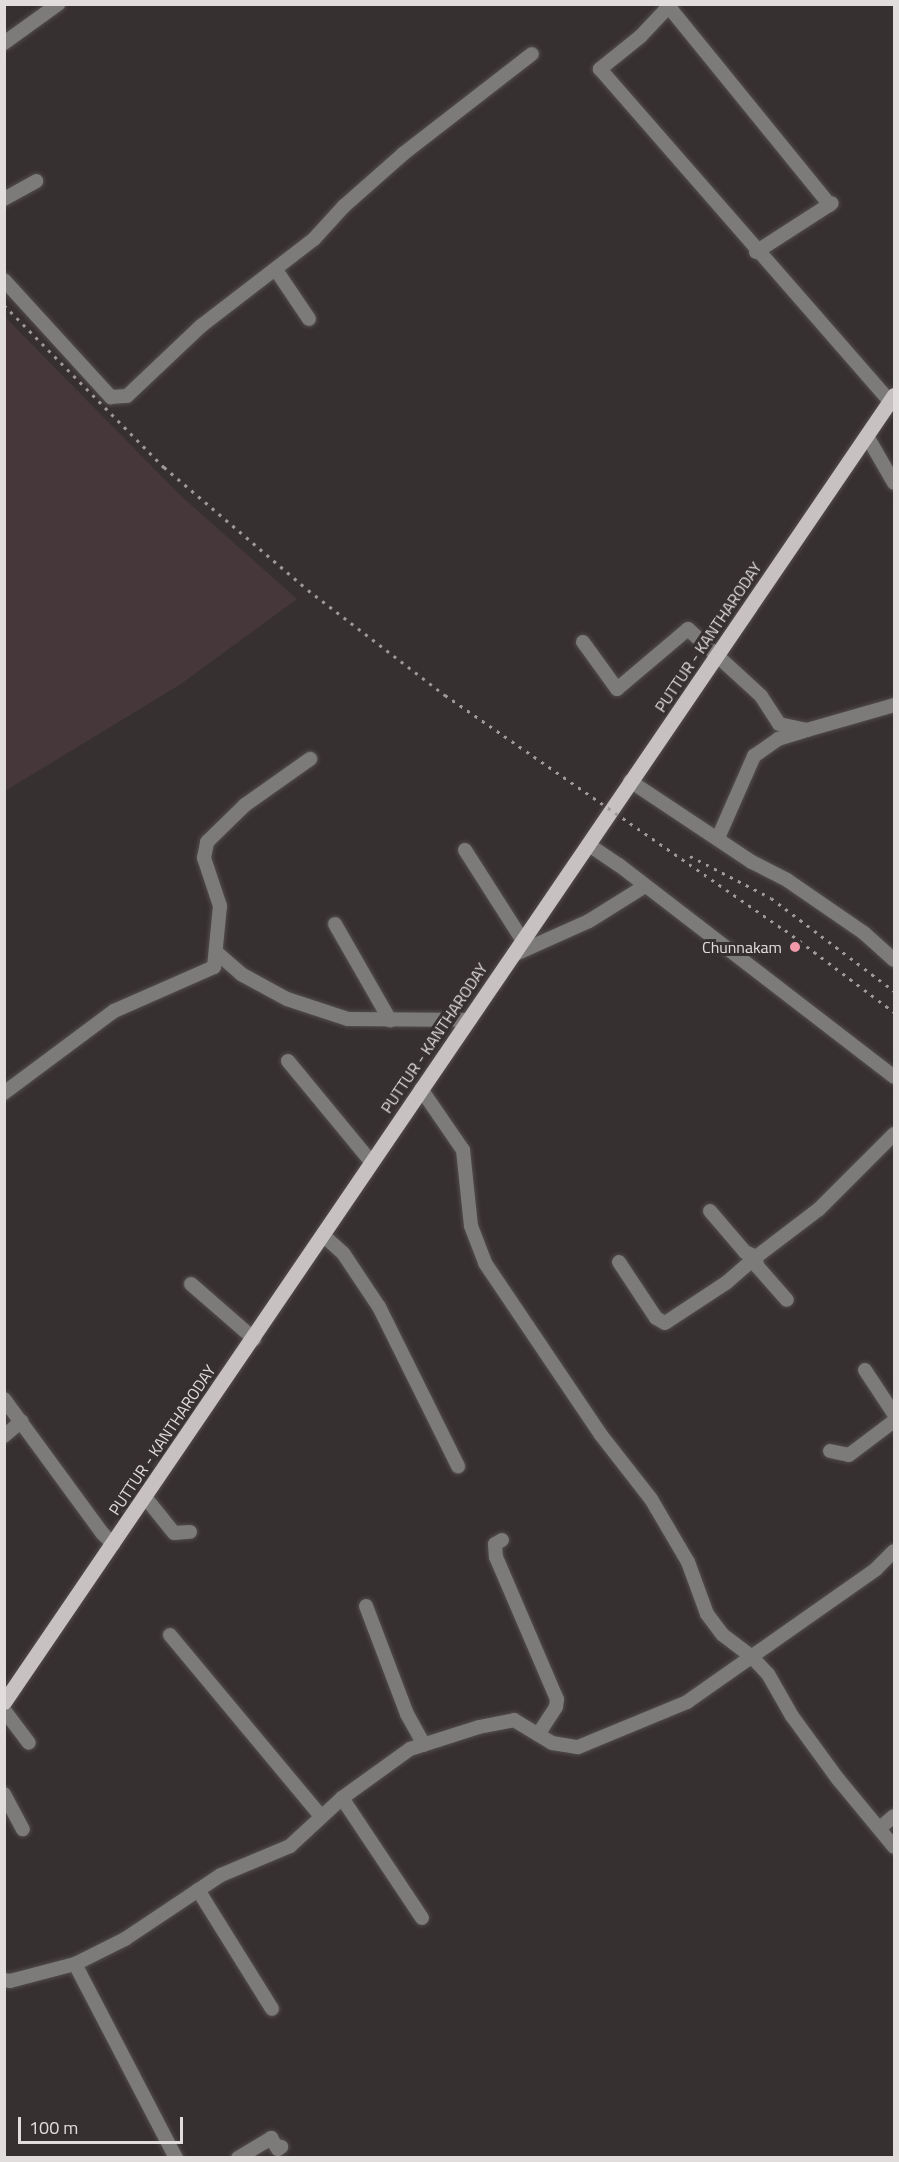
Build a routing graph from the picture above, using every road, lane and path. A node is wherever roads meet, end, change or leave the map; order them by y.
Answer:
1 (58, 4) edge
2 (670, 6) edge
3 (4, 43) edge
4 (532, 54) dead end
5 (36, 181) dead end
6 (4, 199) edge
7 (756, 252) junction
8 (276, 270) junction
9 (4, 280) edge
10 (309, 319) dead end
11 (892, 399) edge
12 (867, 436) junction
13 (894, 483) edge
14 (583, 642) dead end
15 (717, 657) junction
16 (894, 705) edge
17 (807, 730) junction
18 (310, 759) dead end
19 (630, 781) junction
20 (718, 838) junction
21 (589, 845) junction
22 (465, 850) dead end
23 (645, 886) junction
24 (335, 924) dead end
25 (523, 940) junction
26 (216, 952) junction
27 (513, 955) junction
28 (894, 960) edge
29 (390, 1020) junction
30 (470, 1020) junction
31 (288, 1061) dead end
32 (894, 1077) edge
33 (421, 1089) junction
34 (4, 1093) edge
35 (894, 1134) edge
36 (372, 1163) junction
37 (710, 1211) dead end
38 (324, 1236) junction
39 (756, 1257) junction
40 (619, 1262) dead end
41 (191, 1284) dead end
42 (787, 1300) dead end
43 (254, 1339) junction
44 (865, 1370) dead end
45 (4, 1399) edge
46 (894, 1414) edge
47 (22, 1421) junction
48 (894, 1421) edge
49 (4, 1436) edge
50 (830, 1451) dead end
51 (458, 1466) dead end
52 (145, 1497) junction
53 (190, 1532) dead end
54 (502, 1540) dead end
55 (113, 1544) junction
56 (894, 1551) edge
57 (366, 1606) dead end
58 (170, 1635) dead end
59 (751, 1656) junction
60 (4, 1702) edge
61 (4, 1710) edge
62 (538, 1735) junction
63 (29, 1743) dead end
64 (424, 1745) junction
65 (4, 1794) edge
66 (342, 1798) junction
67 (321, 1816) junction
68 (894, 1816) edge
69 (880, 1828) junction
70 (23, 1829) dead end
71 (894, 1847) edge
72 (198, 1890) junction
73 (422, 1918) dead end
74 (75, 1964) junction
75 (4, 1980) edge
76 (272, 2009) dead end
77 (281, 2147) dead end
78 (176, 2157) edge
79 (238, 2157) edge

1 - 3 street
2 - 7 street
2 - 7 street
4 - 8 street
5 - 6 street
7 - 11 street
8 - 9 street
8 - 10 street
11 - 12 main road, PUTTUR - KANTHARODAY
12 - 13 street
12 - 15 main road, PUTTUR - KANTHARODAY
14 - 15 street
15 - 17 street
15 - 19 main road, PUTTUR - KANTHARODAY
16 - 17 street
17 - 20 street
18 - 26 street
19 - 20 street
19 - 21 main road, PUTTUR - KANTHARODAY
20 - 28 street
21 - 23 street
21 - 25 main road, PUTTUR - KANTHARODAY
22 - 25 street
23 - 27 street
23 - 32 street
24 - 29 street
25 - 27 main road, PUTTUR - KANTHARODAY
26 - 29 street
26 - 34 street
27 - 30 main road, PUTTUR - KANTHARODAY
29 - 30 street
30 - 33 main road, PUTTUR - KANTHARODAY
31 - 36 street
33 - 36 main road, PUTTUR - KANTHARODAY
33 - 59 street
35 - 39 street
36 - 38 main road, PUTTUR - KANTHARODAY
37 - 39 street
38 - 43 main road, PUTTUR - KANTHARODAY
38 - 51 street
39 - 40 street
39 - 42 street
41 - 43 street
43 - 52 main road, PUTTUR - KANTHARODAY
44 - 46 street
45 - 47 street
47 - 49 street
47 - 55 street
48 - 50 street
52 - 53 street
52 - 55 main road, PUTTUR - KANTHARODAY
54 - 62 street
55 - 60 main road, PUTTUR - KANTHARODAY
56 - 59 street
57 - 64 street
58 - 67 street
59 - 62 street
59 - 69 street
61 - 63 street
62 - 64 street
64 - 66 street
65 - 70 street
66 - 67 street
66 - 73 street
67 - 72 street
68 - 69 street
69 - 71 street
72 - 74 street
72 - 76 street
74 - 75 street
74 - 78 street
77 - 79 street

